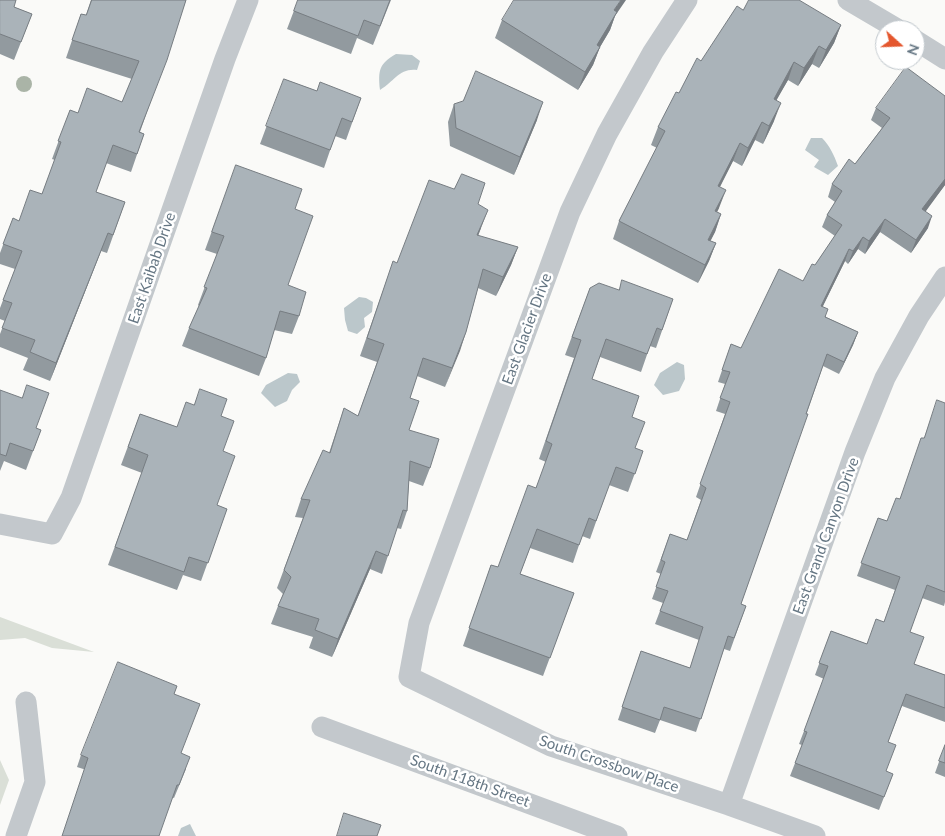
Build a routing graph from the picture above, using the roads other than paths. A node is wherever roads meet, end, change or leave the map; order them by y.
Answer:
1 (248, 0) edge
2 (687, 0) edge
3 (848, 0) edge
4 (882, 20) edge
5 (925, 46) edge
6 (945, 59) edge
7 (945, 277) edge
8 (0, 524) edge
9 (409, 677) joint
10 (26, 702) dead end
11 (322, 727) dead end
12 (729, 805) junction
13 (16, 836) edge
14 (617, 836) edge
15 (816, 836) edge

1 - 8 street, East Kaibab Drive
2 - 9 street, East Glacier Drive
3 - 4 street
5 - 6 street
7 - 12 street, East Grand Canyon Drive
9 - 12 street, South Crossbow Place
10 - 13 street
11 - 14 street, South 118th Street
12 - 15 street, South Crossbow Place

